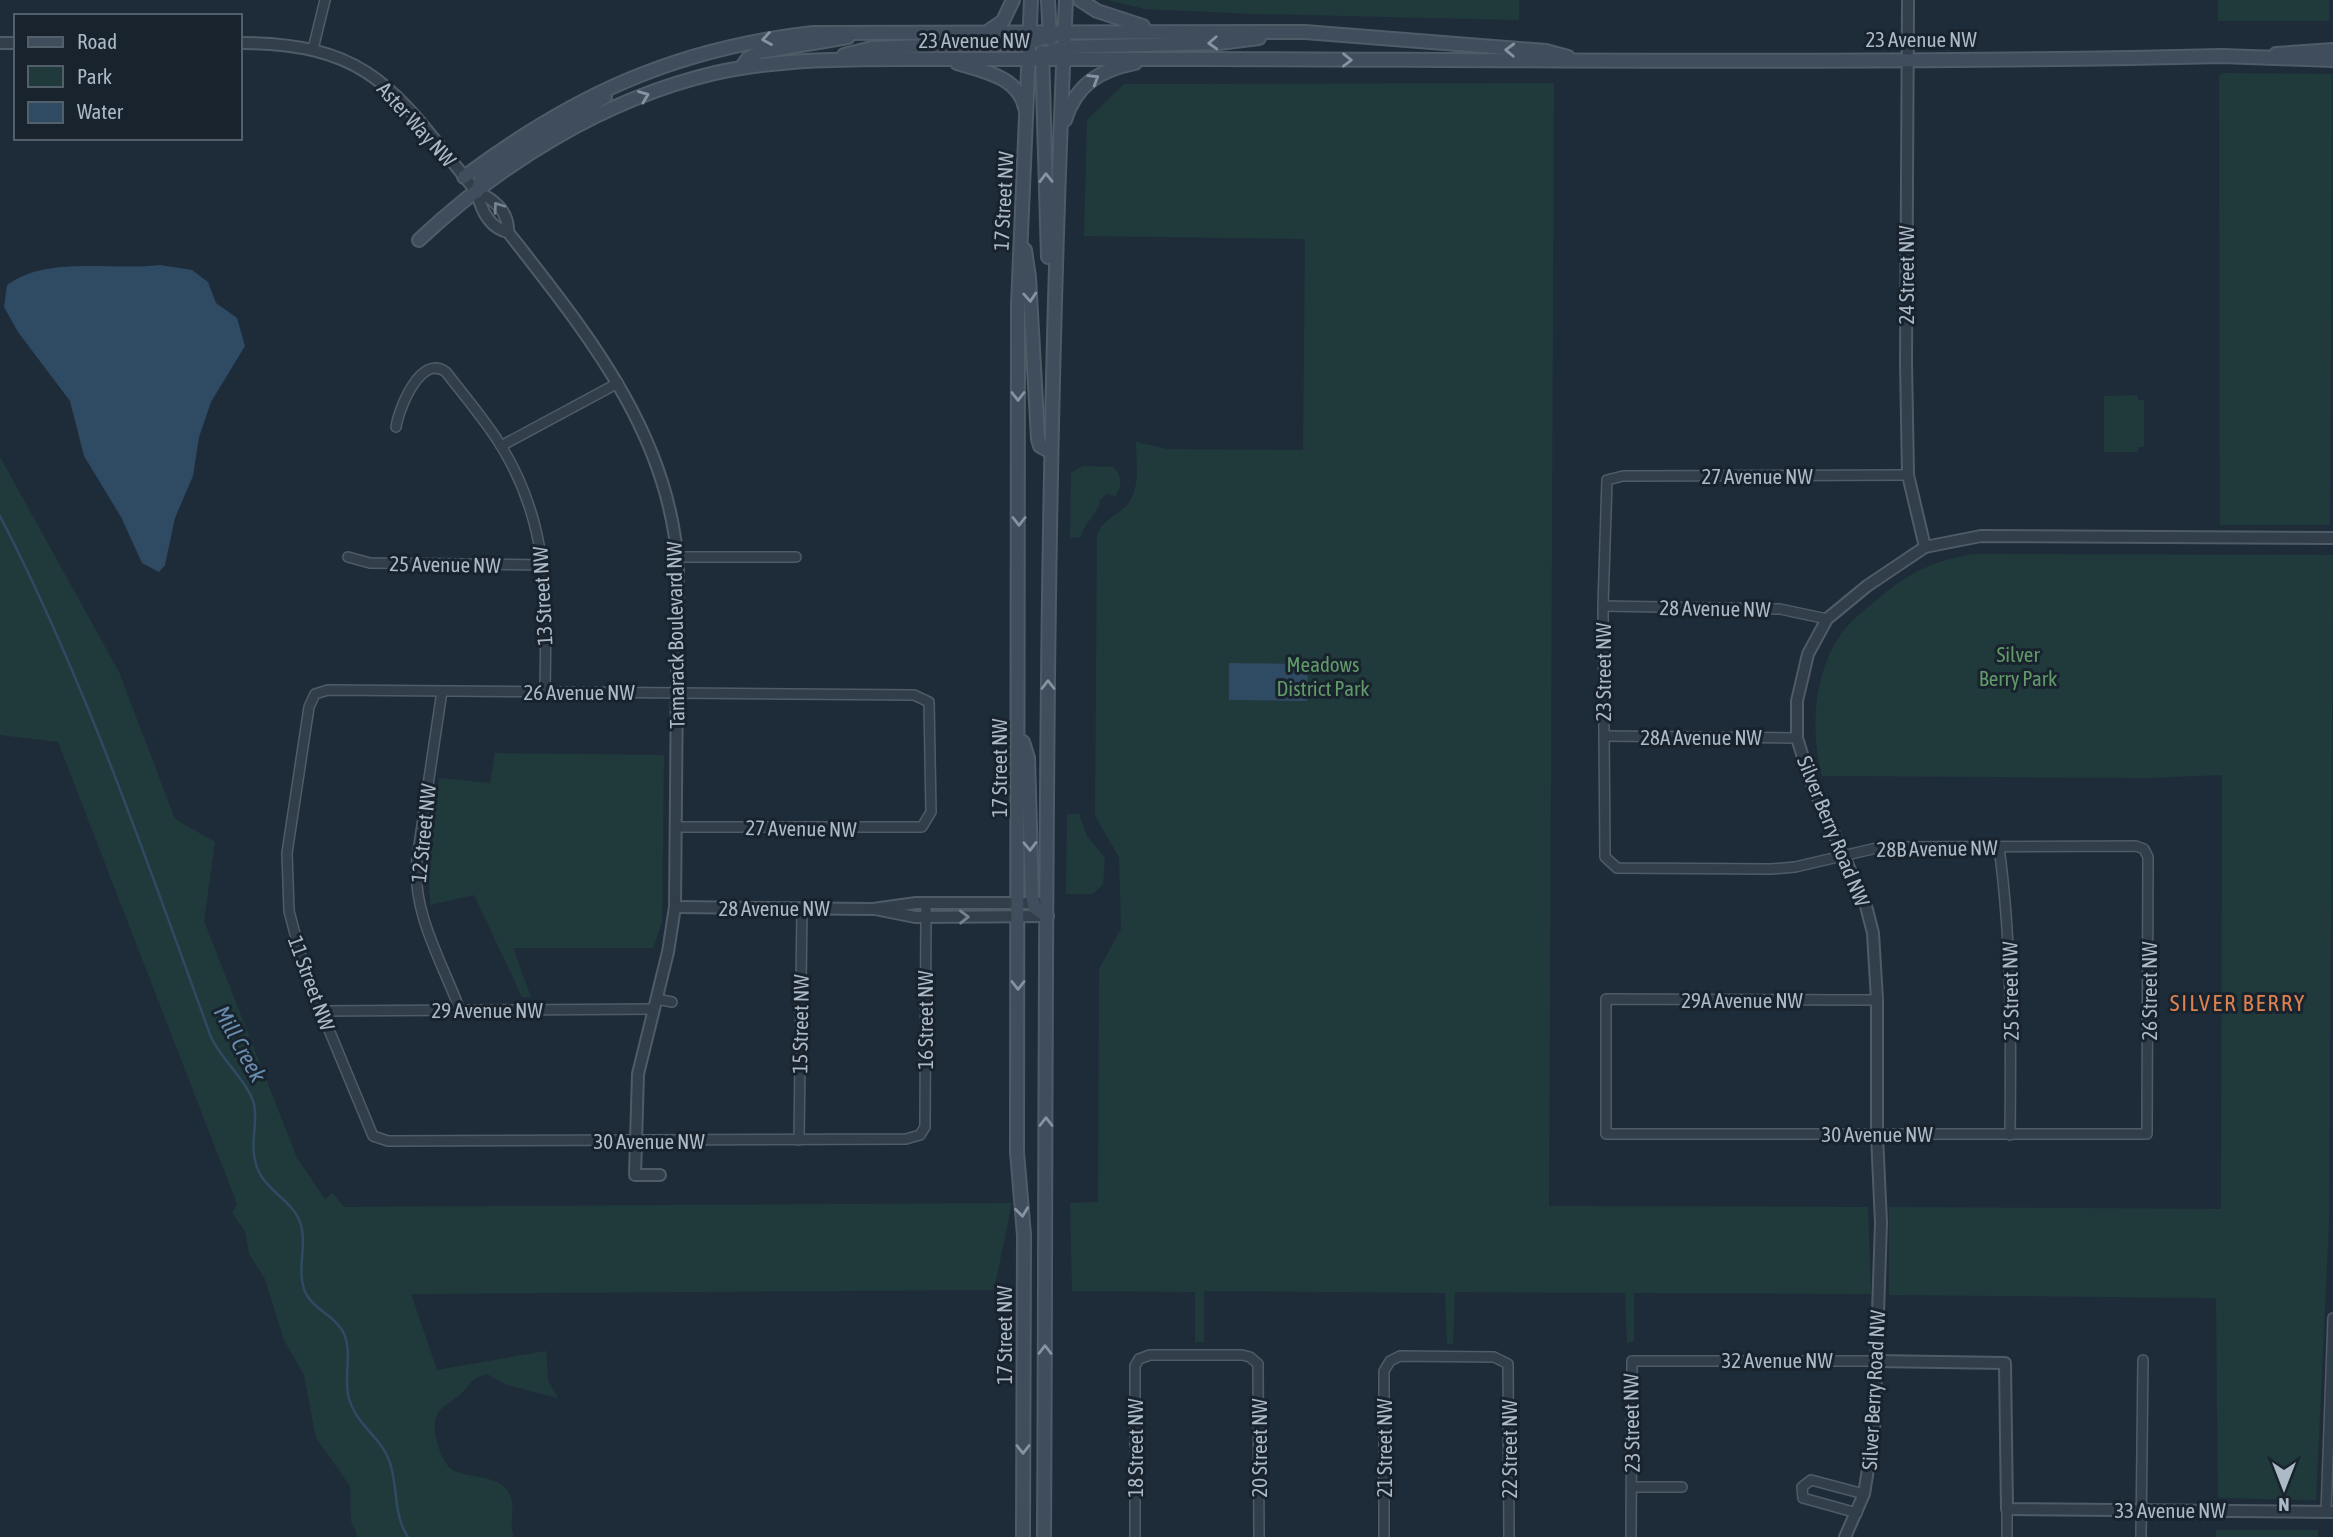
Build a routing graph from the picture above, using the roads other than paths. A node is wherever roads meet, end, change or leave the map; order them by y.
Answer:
1 (325, 0) edge
2 (1013, 0) edge
3 (1031, 0) edge
4 (1048, 0) edge
5 (1066, 0) edge
6 (1080, 0) edge
7 (1908, 0) edge
8 (990, 30) junction
9 (1065, 30) junction
10 (1157, 30) junction
11 (876, 31) junction
12 (1305, 32) junction
13 (242, 43) edge
14 (1045, 46) junction
15 (313, 48) junction
16 (2333, 50) edge
17 (2266, 57) junction
18 (1908, 58) junction
19 (945, 59) junction
20 (1157, 59) junction
21 (824, 60) junction
22 (1577, 60) junction
23 (2333, 60) edge
24 (741, 68) junction
25 (656, 69) junction
26 (1027, 119) junction
27 (1060, 134) junction
28 (464, 177) junction
29 (477, 192) junction
30 (1020, 229) junction
31 (419, 240) dead end
32 (1053, 295) junction
33 (618, 383) junction
34 (396, 427) dead end
35 (501, 446) junction
36 (1051, 452) junction
37 (1908, 475) junction
38 (1607, 480) joint
39 (2333, 538) edge
40 (1925, 547) junction
41 (677, 556) junction
42 (796, 556) dead end
43 (348, 557) dead end
44 (544, 565) junction
45 (1603, 606) junction
46 (1827, 619) junction
47 (442, 691) junction
48 (545, 692) junction
49 (677, 693) junction
50 (315, 694) joint
51 (1019, 730) junction
52 (1604, 736) junction
53 (1797, 738) junction
54 (926, 825) joint
55 (676, 827) junction
56 (1999, 847) junction
57 (2144, 849) joint
58 (1843, 854) junction
59 (1608, 862) joint
60 (926, 903) junction
61 (1018, 903) junction
62 (1033, 903) junction
63 (675, 907) junction
64 (802, 908) junction
65 (873, 908) junction
66 (1047, 909) junction
67 (1018, 917) junction
68 (926, 918) junction
69 (1877, 1000) junction
70 (672, 1002) dead end
71 (655, 1004) junction
72 (460, 1010) junction
73 (321, 1011) junction
74 (1606, 1134) joint
75 (2147, 1134) joint
76 (920, 1135) joint
77 (1877, 1135) junction
78 (2010, 1135) junction
79 (377, 1139) joint
80 (799, 1140) junction
81 (635, 1141) junction
82 (660, 1175) dead end
83 (2333, 1318) edge
84 (1255, 1360) joint
85 (2143, 1360) dead end
86 (1633, 1361) joint
87 (1875, 1361) junction
88 (1506, 1362) joint
89 (2332, 1367) edge
90 (1632, 1487) junction
91 (1682, 1487) dead end
92 (1864, 1494) junction
93 (2007, 1509) junction
94 (2141, 1510) junction
95 (2330, 1511) edge
96 (1857, 1513) junction
97 (1023, 1537) edge
98 (1044, 1537) edge
99 (1135, 1537) edge
100 (1259, 1537) edge
101 (1384, 1537) edge
102 (1509, 1537) edge
103 (1631, 1537) edge
104 (1845, 1537) edge
105 (2007, 1537) edge
106 (2141, 1537) edge

1 - 15 street
2 - 8 main road
3 - 14 main road, 17 Street NW
4 - 14 main road
5 - 9 main road, 17 Street NW
6 - 10 main road
7 - 18 street, 24 Street NW
8 - 11 main road, 23 Avenue NW
8 - 14 main road, 23 Avenue NW
9 - 10 main road, 23 Avenue NW
9 - 14 main road, 17 Street NW
10 - 12 main road, 23 Avenue NW
11 - 24 main road
11 -> 25 main road, 23 Avenue NW
12 -> 14 main road
22 -> 12 main road, 23 Avenue NW
13 - 15 street
14 - 19 main road, 23 Avenue NW
14 - 20 main road, 23 Avenue NW
14 - 21 main road
14 - 26 main road, 17 Street NW
14 - 27 main road, 17 Street NW
32 -> 14 main road
15 - 28 street, Aster Way NW
16 - 17 main road, 23 Avenue NW
17 - 18 main road, 23 Avenue NW
17 - 23 main road, 23 Avenue NW
18 - 22 main road, 23 Avenue NW
18 - 37 street, 24 Street NW
19 - 21 main road, 23 Avenue NW
19 - 26 main road
20 -> 22 main road, 23 Avenue NW
27 -> 20 main road
21 - 24 main road, 23 Avenue NW
29 -> 24 main road, 23 Avenue NW
25 - 28 main road, 23 Avenue NW
25 - 29 main road
26 - 30 main road, 17 Street NW
27 - 32 main road, 17 Street NW
28 - 29 street, Aster Way NW
29 - 31 main road, 23 Avenue NW
29 - 33 street, Tamarack Boulevard NW
30 -> 36 main road
30 -> 51 main road, 17 Street NW
32 - 36 main road, 17 Street NW
33 - 35 street
33 - 41 street, Tamarack Boulevard NW
34 - 35 street, 13 Street NW
35 - 44 street, 13 Street NW
66 -> 36 main road, 17 Street NW
37 - 38 street, 27 Avenue NW
37 - 40 street, 24 Street NW
38 - 45 street, 23 Street NW
39 - 40 street, Silver Berry Road NW
40 - 46 street, Silver Berry Road NW
41 - 42 street
41 - 49 street, Tamarack Boulevard NW
43 - 44 street, 25 Avenue NW
44 - 48 street, 13 Street NW
45 - 46 street, 28 Avenue NW
45 - 52 street, 23 Street NW
46 - 53 street, Silver Berry Road NW
47 - 48 street, 26 Avenue NW
47 - 50 street, 26 Avenue NW
47 - 72 street, 12 Street NW
48 - 49 street, 26 Avenue NW
49 - 54 street, 26 Avenue NW
49 - 55 street, Tamarack Boulevard NW
50 - 73 street, 11 Street NW
51 - 61 main road, 17 Street NW
51 -> 62 main road
52 - 53 street, 28A Avenue NW
52 - 59 street, 23 Street NW
53 - 58 street, Silver Berry Road NW
54 - 55 street, 27 Avenue NW
55 - 63 street, Tamarack Boulevard NW
56 - 57 street, 28B Avenue NW
56 - 58 street, 28B Avenue NW
56 - 78 street, 25 Street NW
57 - 75 street, 26 Street NW
58 - 59 street, 28B Avenue NW
58 - 69 street, Silver Berry Road NW
60 - 61 street, 28 Avenue NW
60 - 65 street, 28 Avenue NW
60 - 68 street, 16 Street NW
61 - 62 street, 28 Avenue NW
61 - 67 main road, 17 Street NW
62 - 66 main road
63 - 64 street, 28 Avenue NW
63 - 71 street, Tamarack Boulevard NW
64 - 65 street, 28 Avenue NW
64 - 80 street, 15 Street NW
65 - 68 street, 28 Avenue NW
66 - 67 street, 28 Avenue NW
98 -> 66 main road, 17 Street NW
68 -> 67 street, 28 Avenue NW
67 -> 97 main road, 17 Street NW
68 - 76 street, 16 Street NW
69 - 74 street, 29A Avenue NW
69 - 77 street, Silver Berry Road NW
70 - 71 street
71 - 72 street, 29 Avenue NW
71 - 81 street, Tamarack Boulevard NW
72 - 73 street, 29 Avenue NW
73 - 79 street, 11 Street NW
74 - 77 street, 30 Avenue NW
75 - 78 street, 30 Avenue NW
76 - 80 street, 30 Avenue NW
77 - 78 street, 30 Avenue NW
77 - 87 street, Silver Berry Road NW
79 - 81 street, 30 Avenue NW
80 - 81 street, 30 Avenue NW
81 - 82 street, Tamarack Boulevard NW
83 - 89 street
84 - 99 street, 18 Street NW
84 - 100 street, 20 Street NW
85 - 94 street
86 - 87 street, 32 Avenue NW
86 - 90 street, 23 Street NW
87 - 92 street, Silver Berry Road NW
87 - 93 street, 32 Avenue NW
88 - 101 street, 21 Street NW
88 - 102 street, 22 Street NW
89 - 95 street
90 - 91 street, 23 Street NW
90 - 103 street, 23 Street NW
92 - 96 street, Silver Berry Road NW
92 - 96 street, Silver Berry Road NW
93 - 94 street, 33 Avenue NW
93 - 105 street
94 - 95 street, 33 Avenue NW
94 - 106 street
96 - 104 street, Silver Berry Road NW

